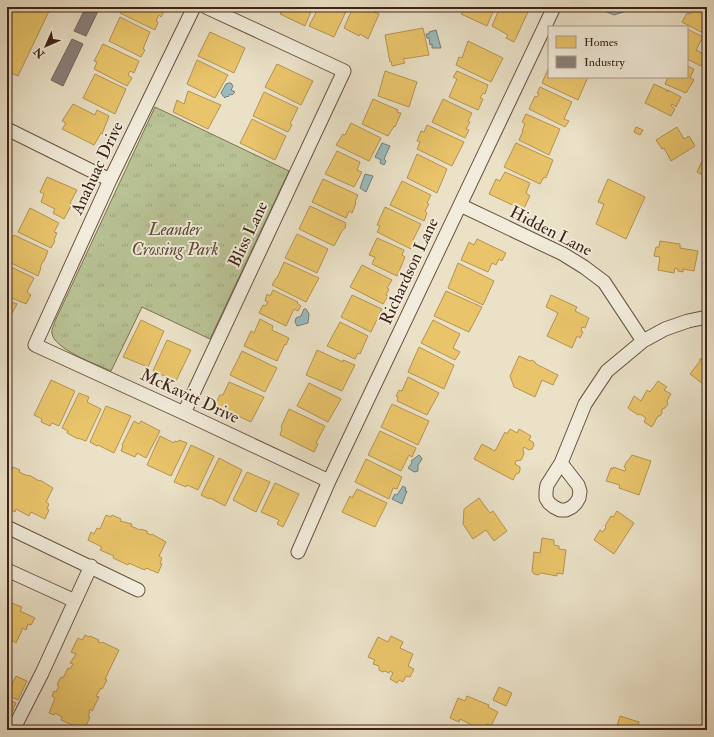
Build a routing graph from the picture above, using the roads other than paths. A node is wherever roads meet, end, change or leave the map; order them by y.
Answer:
1 (194, 7) edge
2 (206, 7) edge
3 (554, 7) edge
4 (7, 129) edge
5 (110, 180) junction
6 (460, 206) junction
7 (707, 317) edge
8 (643, 341) junction
9 (35, 346) joint
10 (184, 413) junction
11 (560, 463) dead end
12 (329, 482) junction
13 (7, 527) edge
14 (298, 552) dead end
15 (91, 566) junction
16 (7, 570) edge
17 (138, 590) dead end
18 (74, 602) junction
19 (13, 730) edge

1 - 5 street, Anahuac Drive
2 - 10 street, Bliss Lane
3 - 6 street, Richardson Lane
4 - 5 street
5 - 9 street, Anahuac Drive
6 - 8 street, Hidden Lane
6 - 12 street, Richardson Lane
7 - 8 street
8 - 11 street
9 - 10 street, McKavitt Drive
10 - 12 street, McKavitt Drive
12 - 14 street, Richardson Lane
13 - 15 street
15 - 17 street
15 - 18 street
16 - 18 street
18 - 19 street

